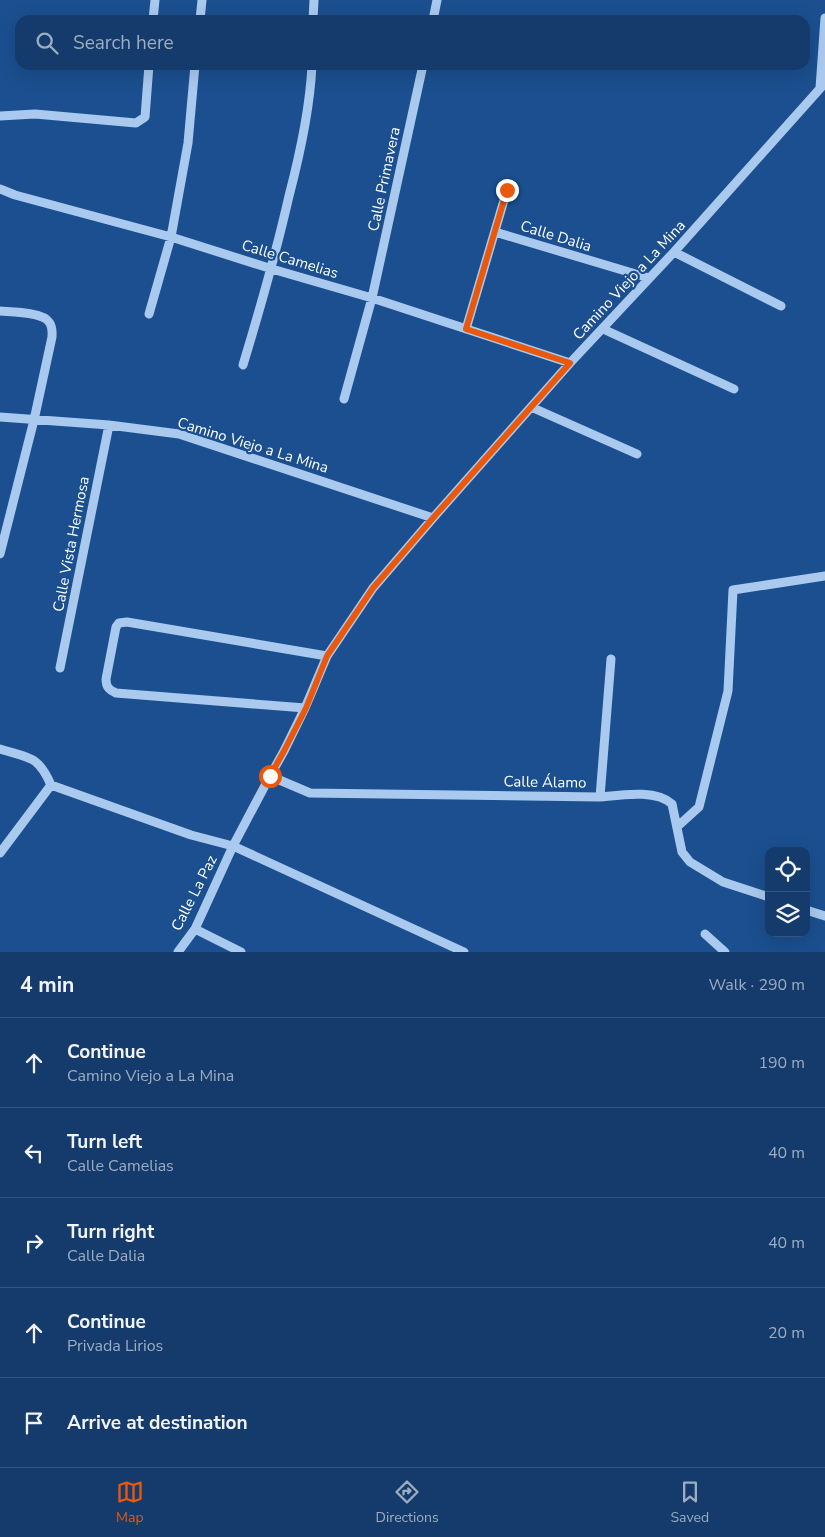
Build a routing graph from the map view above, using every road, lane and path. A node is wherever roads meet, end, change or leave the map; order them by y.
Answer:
1 (155, 0) edge
2 (202, 0) edge
3 (314, 0) edge
4 (437, 0) edge
5 (154, 15) edge
6 (200, 15) edge
7 (313, 15) edge
8 (434, 15) edge
9 (825, 18) edge
10 (149, 70) edge
11 (195, 70) edge
12 (312, 70) edge
13 (422, 70) edge
14 (823, 86) edge
15 (0, 116) edge
16 (0, 189) edge
17 (507, 190) dead end
18 (495, 232) junction
19 (171, 237) junction
20 (674, 252) junction
21 (272, 269) junction
22 (649, 278) junction
23 (372, 298) junction
24 (782, 306) dead end
25 (0, 311) edge
26 (149, 314) dead end
27 (466, 329) junction
28 (603, 329) junction
29 (570, 363) junction
30 (242, 365) dead end
31 (734, 389) dead end
32 (344, 399) dead end
33 (531, 407) junction
34 (0, 417) edge
35 (34, 420) junction
36 (109, 425) junction
37 (637, 454) dead end
38 (4, 518) edge
39 (433, 518) junction
40 (0, 554) edge
41 (825, 576) edge
42 (327, 656) junction
43 (611, 659) dead end
44 (60, 668) dead end
45 (306, 708) junction
46 (0, 749) edge
47 (270, 776) junction
48 (51, 785) junction
49 (600, 797) junction
50 (678, 826) junction
51 (4, 843) edge
52 (233, 846) junction
53 (0, 852) edge
54 (765, 896) edge
55 (810, 911) edge
56 (825, 916) edge
57 (194, 928) junction
58 (705, 934) dead end
59 (178, 952) edge
60 (241, 952) edge
61 (464, 952) edge
62 (726, 952) edge

1 - 5 street
2 - 6 street
3 - 7 street
4 - 8 street
9 - 14 street
10 - 15 street
11 - 19 street
12 - 21 street
13 - 23 street, Calle Primavera
14 - 20 street, Camino Viejo a La Mina
16 - 19 street, Calle Camelias
17 - 18 street
18 - 22 street, Calle Dalia
18 - 27 street
19 - 21 street, Calle Camelias
19 - 26 street
20 - 22 street, Camino Viejo a La Mina
20 - 24 street
21 - 23 street, Calle Camelias
21 - 30 street
22 - 28 street, Camino Viejo a La Mina
23 - 27 street, Calle Camelias
23 - 32 street, Calle Primavera
25 - 35 street
27 - 29 street, Calle Camelias
28 - 29 street, Camino Viejo a La Mina
28 - 31 street
29 - 33 street, Camino Viejo a La Mina
33 - 37 street
33 - 39 street, Camino Viejo a La Mina
34 - 35 street, Camino Viejo a La Mina
35 - 36 street, Camino Viejo a La Mina
35 - 38 street
36 - 39 street, Camino Viejo a La Mina
36 - 44 street, Calle Vista Hermosa
38 - 40 street
39 - 42 street, Camino Viejo a La Mina
41 - 50 street
42 - 45 street, Camino Viejo a La Mina
42 - 45 street
43 - 49 street
45 - 47 street, Camino Viejo a La Mina
46 - 48 street
47 - 49 street, Calle Álamo
47 - 52 street, Camino Viejo a La Mina
48 - 51 street
48 - 52 street
49 - 50 street, Calle Álamo
50 - 54 street, Calle Álamo
51 - 53 street
52 - 57 street, Calle La Paz
52 - 61 street
55 - 56 street
57 - 59 street, Calle La Paz
57 - 60 street
58 - 62 street

